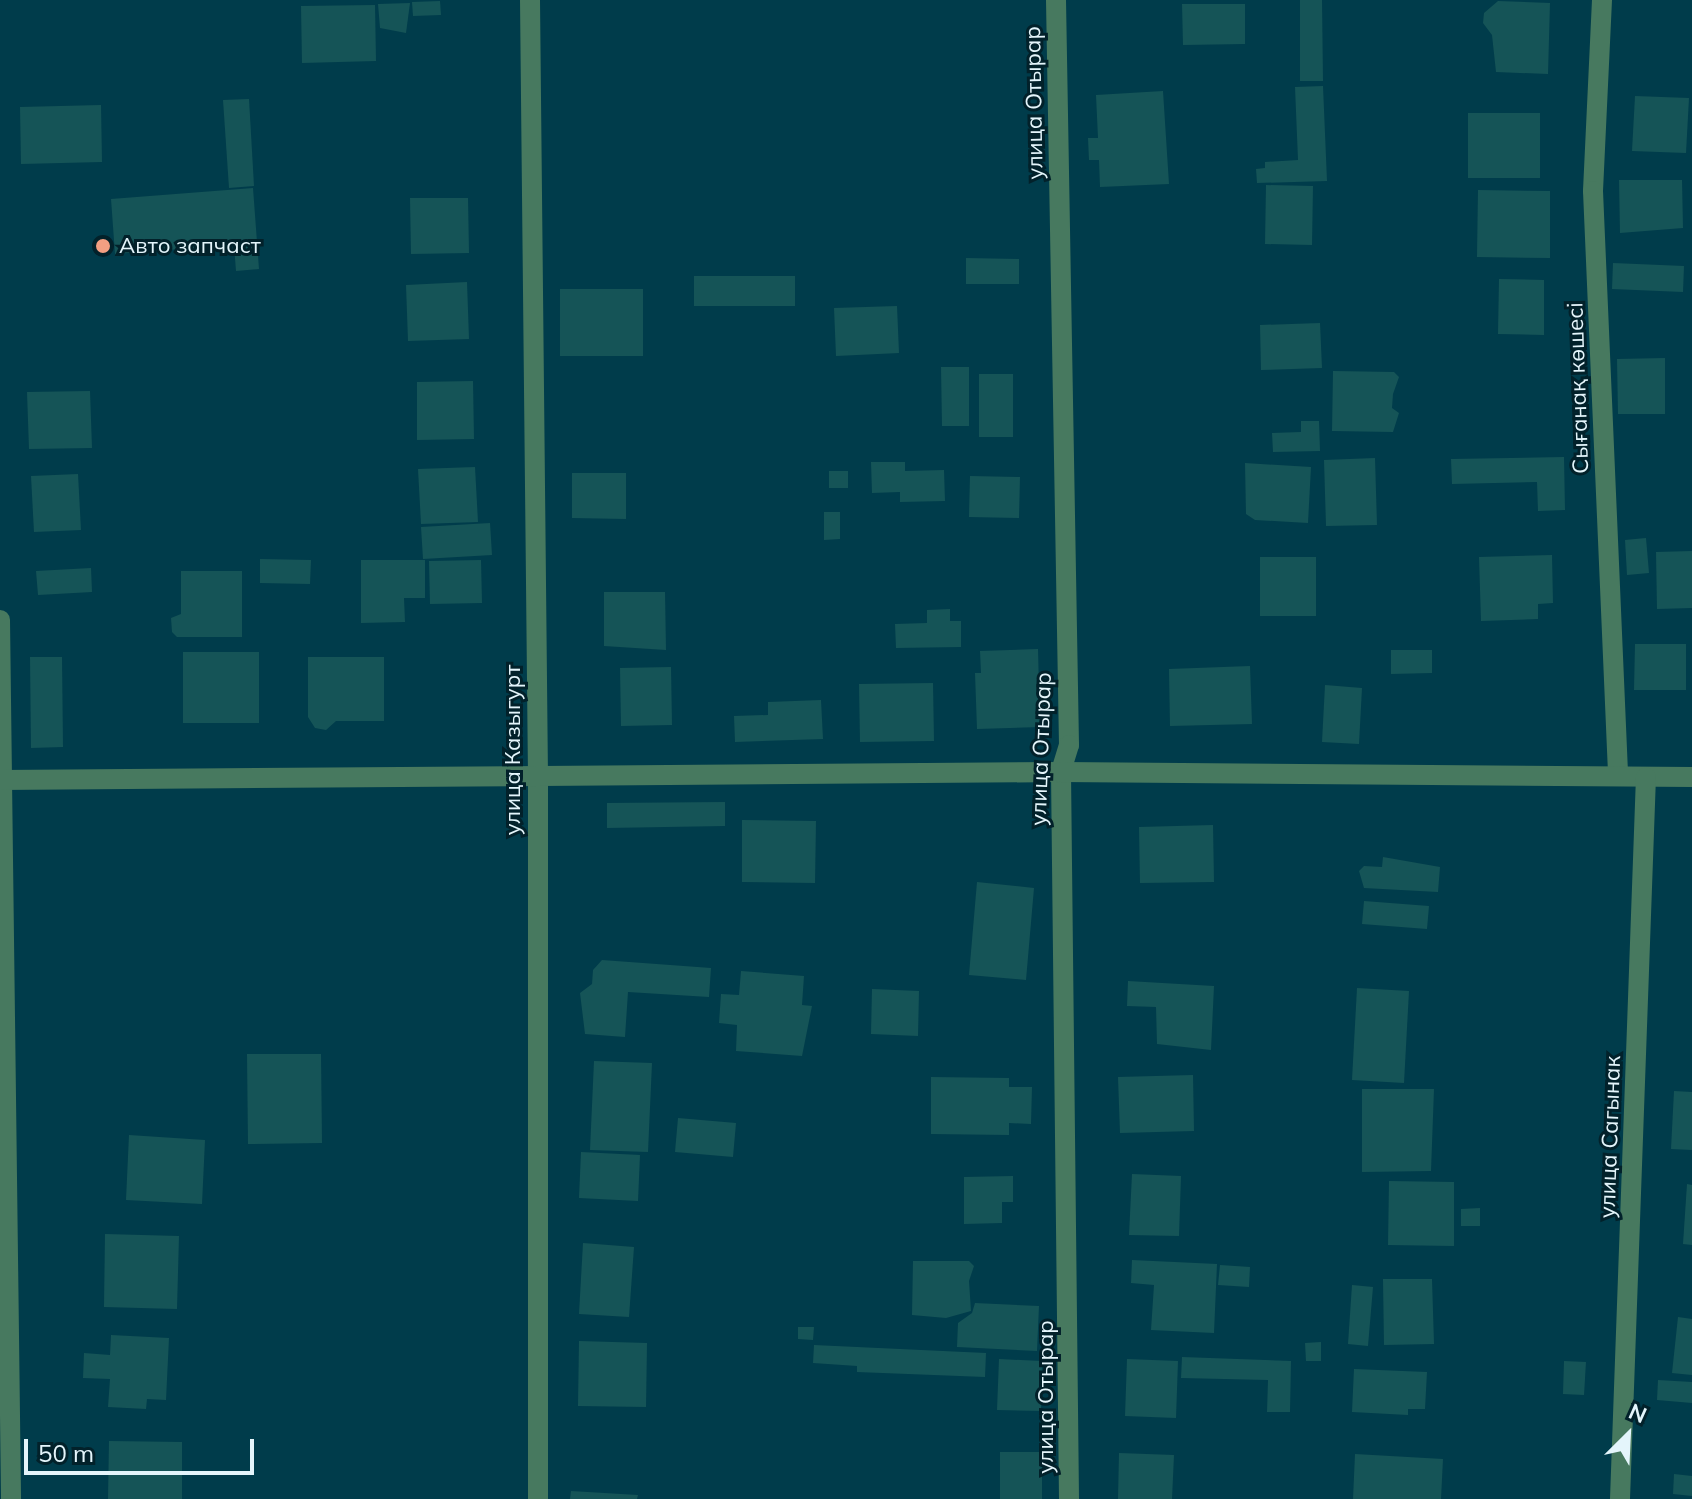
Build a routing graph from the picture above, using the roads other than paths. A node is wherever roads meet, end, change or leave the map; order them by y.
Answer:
1 (530, 0) edge
2 (1056, 0) edge
3 (1602, 0) edge
4 (0, 620) edge
5 (1061, 772) junction
6 (1618, 773) junction
7 (538, 776) junction
8 (1646, 777) junction
9 (1692, 777) edge
10 (2, 780) edge
11 (4, 910) edge
12 (11, 1499) edge
13 (538, 1499) edge
14 (1069, 1499) edge
15 (1620, 1499) edge

1 - 7 street, улица Казыгурт
2 - 5 street, улица Отырар
3 - 6 street, Сығанақ көшесі
4 - 10 street
5 - 6 street
5 - 7 street
5 - 14 street, улица Отырар
6 - 8 street
7 - 10 street
7 - 13 street, улица Казыгурт
8 - 9 street
8 - 15 street, улица Сагынак
10 - 11 street
11 - 12 street

